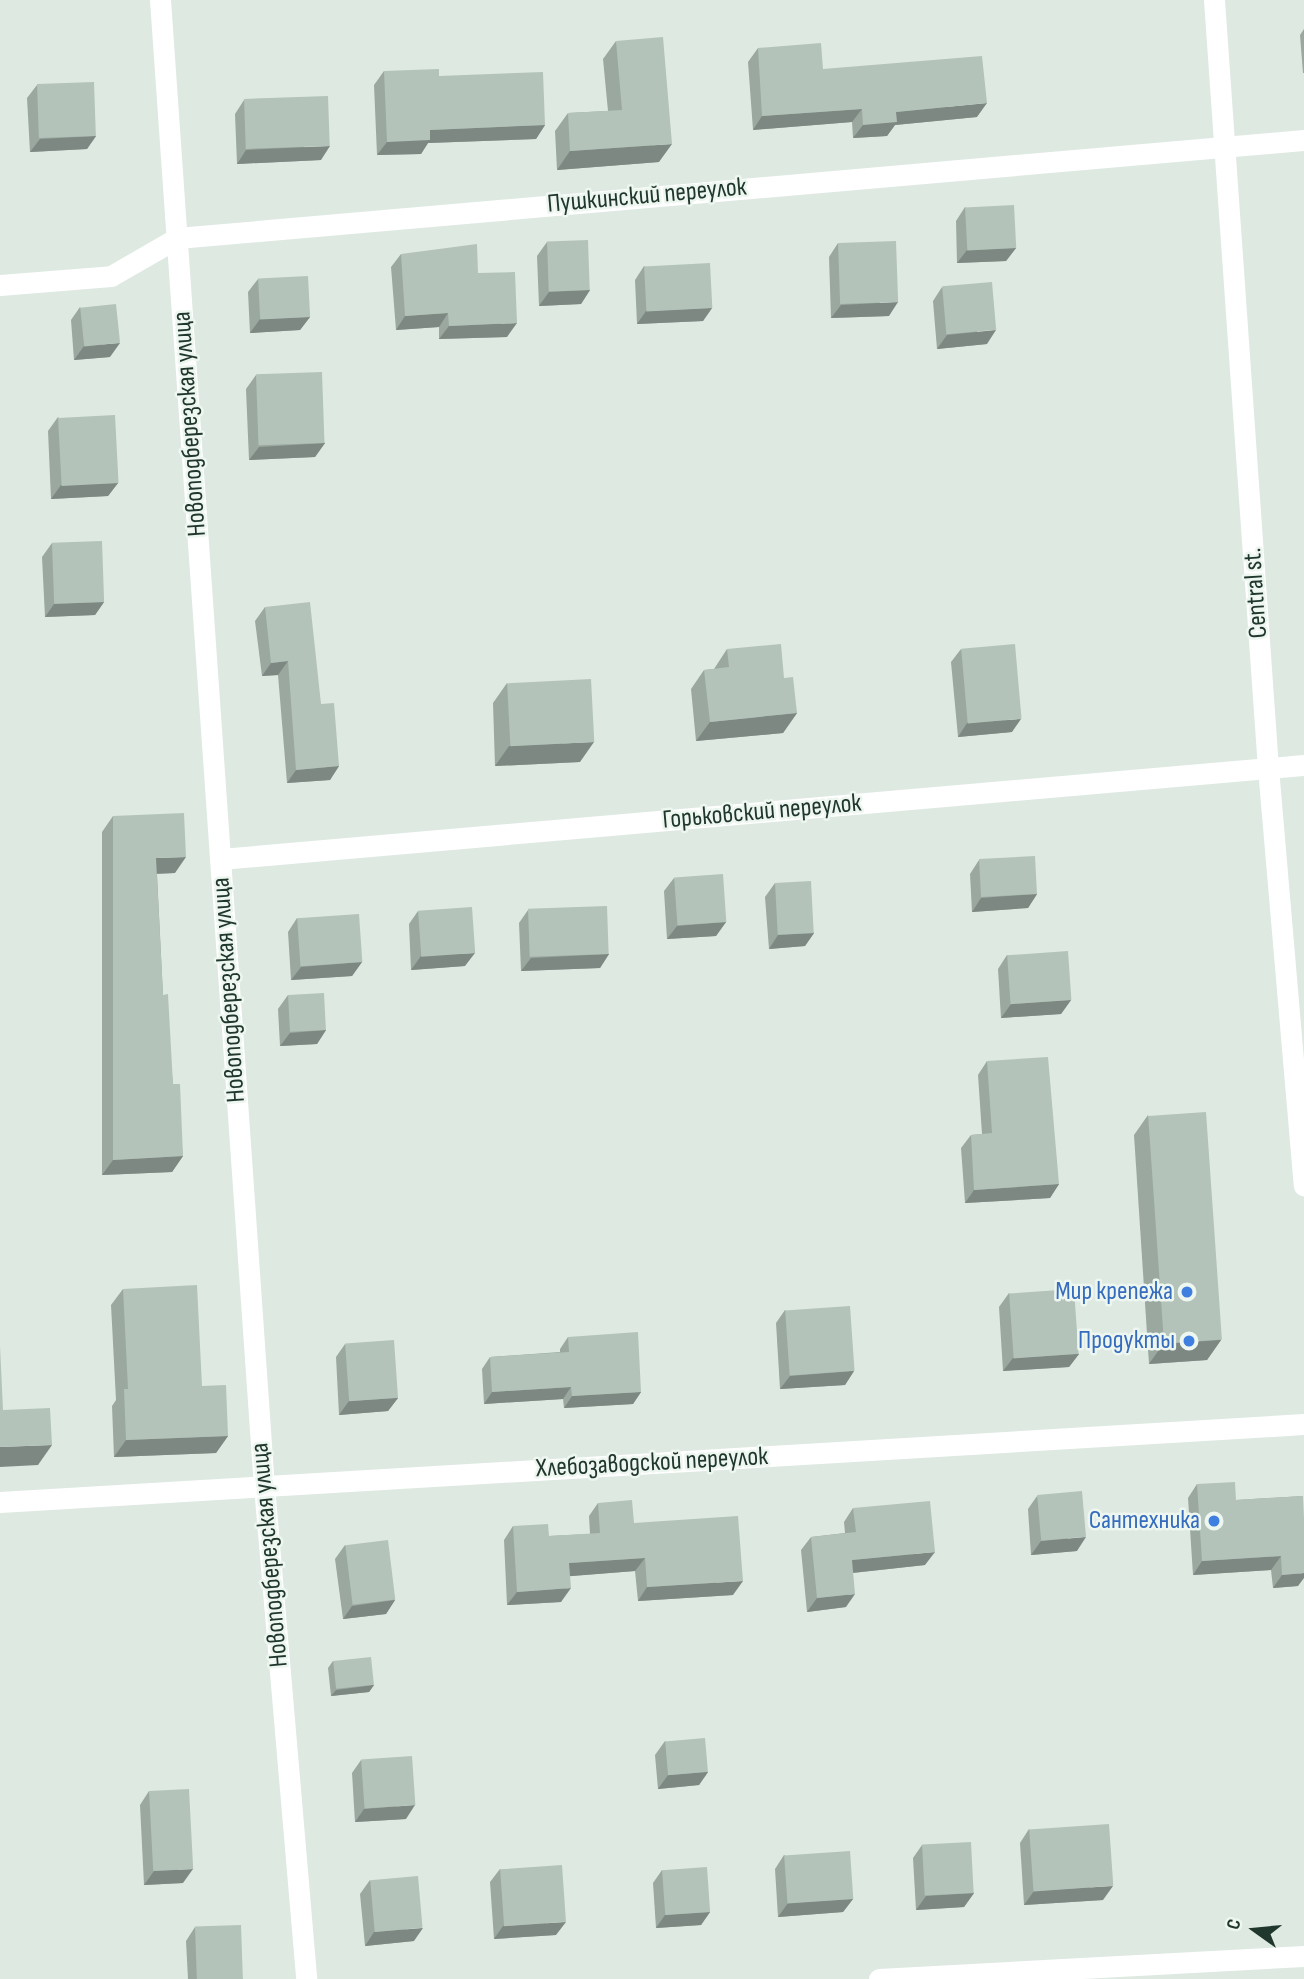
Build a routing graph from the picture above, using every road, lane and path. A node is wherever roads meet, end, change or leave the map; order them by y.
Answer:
1 (160, 0) edge
2 (1214, 0) edge
3 (1304, 140) edge
4 (1224, 145) junction
5 (177, 238) junction
6 (0, 285) edge
7 (1304, 765) edge
8 (1268, 768) junction
9 (220, 859) junction
10 (1304, 1185) edge
11 (1304, 1424) edge
12 (264, 1486) junction
13 (0, 1502) edge
14 (1304, 1956) edge
15 (306, 1979) edge
16 (879, 1979) edge

1 - 5 street, Новоподберезская улица
2 - 4 street, Central st.
3 - 4 street, Пушкинский переулок
4 - 5 street, Пушкинский переулок
4 - 8 street, Central st.
5 - 6 street, Пушкинский переулок
5 - 9 street, Новоподберезская улица
7 - 8 street, Горьковский переулок
8 - 9 street, Горьковский переулок
8 - 10 street, Central st.
9 - 12 street, Новоподберезская улица
11 - 12 street, Хлебозаводской переулок
12 - 13 street, Хлебозаводской переулок
12 - 15 street, Новоподберезская улица
14 - 16 street

